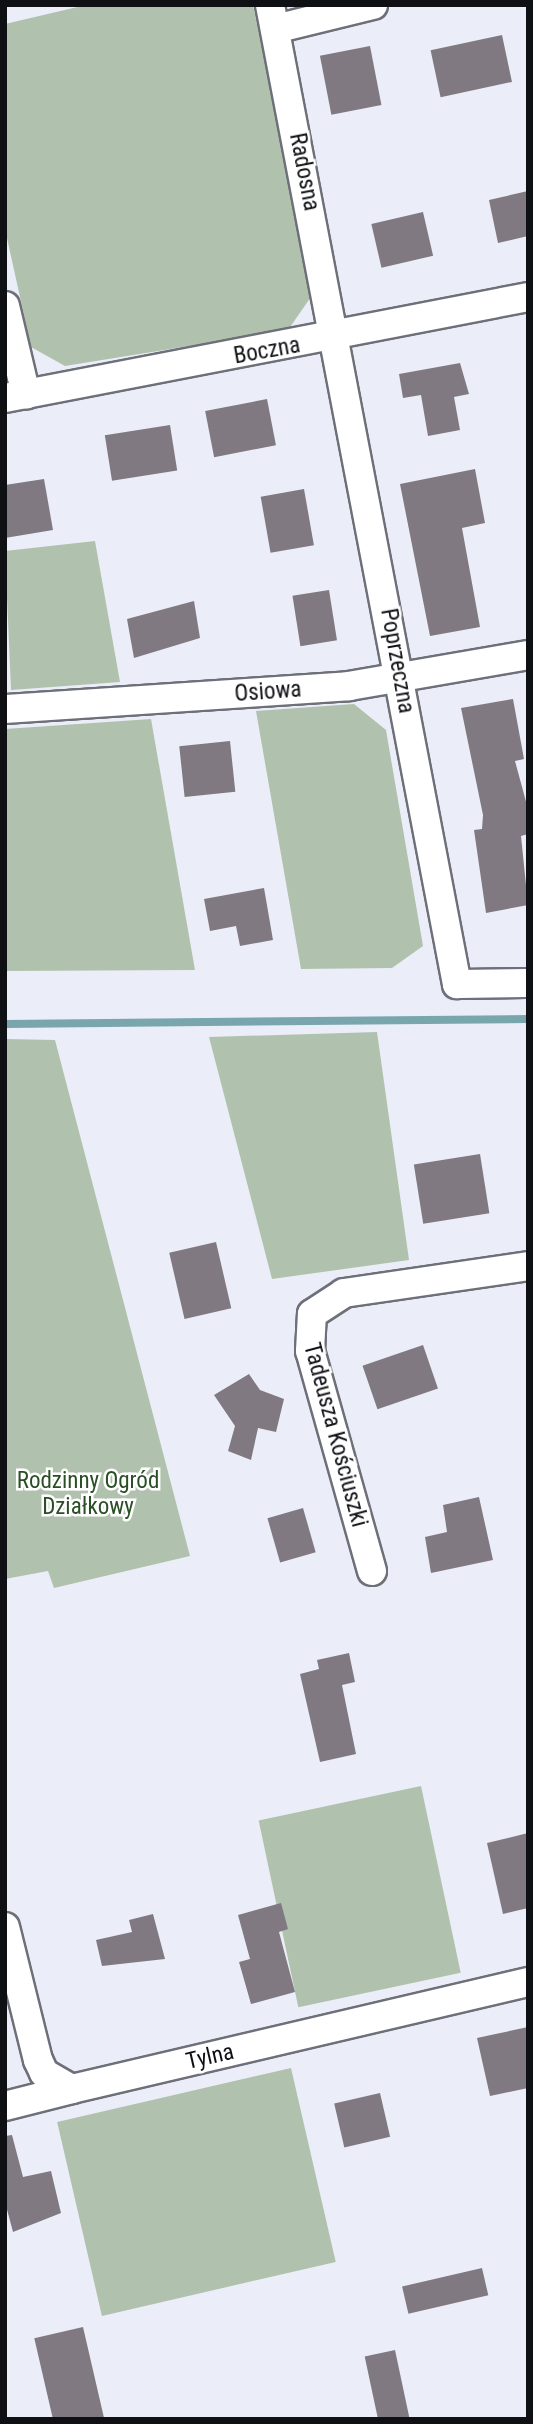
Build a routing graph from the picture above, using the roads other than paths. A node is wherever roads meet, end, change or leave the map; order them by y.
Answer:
1 (373, 5) edge
2 (272, 17) edge
3 (528, 297) edge
4 (5, 306) edge
5 (337, 338) junction
6 (16, 397) edge
7 (528, 655) edge
8 (400, 680) junction
9 (5, 709) edge
10 (528, 983) edge
11 (528, 1266) edge
12 (372, 1571) dead end
13 (5, 1927) edge
14 (528, 1982) edge
15 (72, 2089) junction
16 (5, 2106) edge

1 - 2 street
2 - 5 street, Radosna
3 - 5 street, Boczna
4 - 6 street
5 - 6 street, Boczna
5 - 8 street, Poprzeczna
7 - 8 street, Osiowa
8 - 9 street, Osiowa
8 - 10 street, Poprzeczna
11 - 12 street, Tadeusza Kościuszki
13 - 15 street
14 - 15 street, Tylna
15 - 16 street, Tylna

